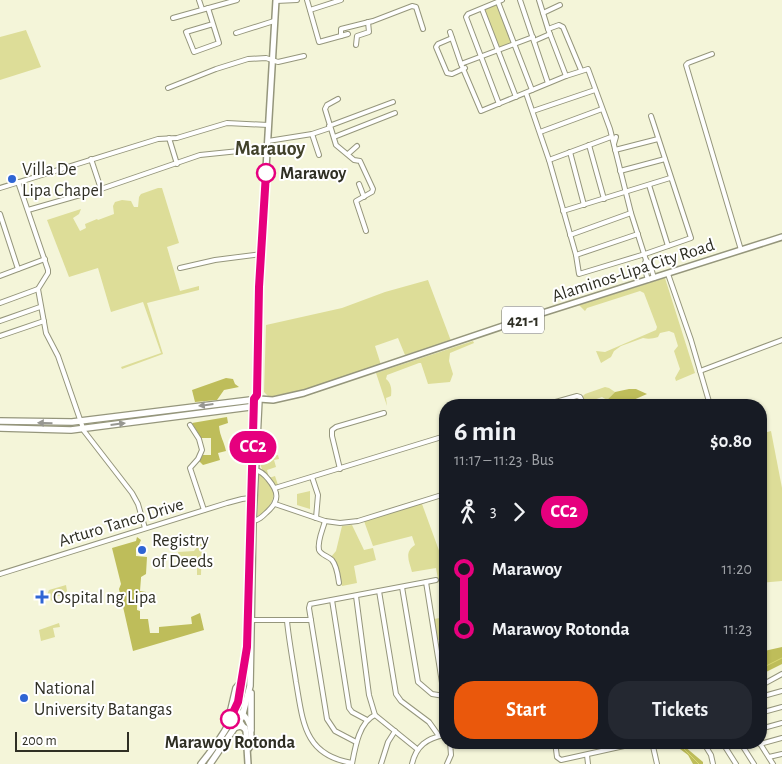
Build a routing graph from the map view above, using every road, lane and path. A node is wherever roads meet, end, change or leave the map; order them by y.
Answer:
1 (199, 0) edge
2 (208, 0) edge
3 (237, 0) edge
4 (276, 0) edge
5 (298, 0) edge
6 (307, 0) edge
7 (341, 0) edge
8 (520, 0) edge
9 (539, 0) edge
10 (500, 1) edge
11 (560, 5) dead end
12 (209, 7) junction
13 (202, 9) junction
14 (482, 9) junction
15 (310, 10) junction
16 (543, 13) junction
17 (173, 18) dead end
18 (274, 21) junction
19 (368, 22) junction
20 (213, 24) junction
21 (423, 29) dead end
22 (548, 29) junction
23 (236, 32) dead end
24 (450, 32) dead end
25 (348, 34) dead end
26 (550, 34) junction
27 (341, 36) junction
28 (452, 38) junction
29 (533, 39) junction
30 (514, 44) junction
31 (356, 45) dead end
32 (498, 51) junction
33 (712, 54) dead end
34 (304, 56) dead end
35 (481, 58) junction
36 (272, 61) junction
37 (461, 64) junction
38 (464, 68) junction
39 (581, 70) junction
40 (566, 76) junction
41 (548, 83) junction
42 (168, 88) dead end
43 (532, 90) junction
44 (595, 90) junction
45 (526, 93) junction
46 (516, 97) junction
47 (338, 99) dead end
48 (393, 102) dead end
49 (499, 104) junction
50 (602, 109) junction
51 (533, 111) junction
52 (395, 113) dead end
53 (651, 116) dead end
54 (268, 125) junction
55 (329, 127) junction
56 (540, 132) junction
57 (312, 134) junction
58 (614, 136) junction
59 (334, 137) junction
60 (169, 138) junction
61 (658, 140) junction
62 (268, 141) junction
63 (589, 145) junction
64 (357, 146) dead end
65 (267, 148) junction
66 (615, 150) junction
67 (570, 152) junction
68 (348, 154) junction
69 (319, 155) dead end
70 (90, 159) junction
71 (665, 159) junction
72 (549, 160) junction
73 (177, 164) junction
74 (620, 171) junction
75 (670, 178) junction
76 (18, 182) junction
77 (359, 184) dead end
78 (648, 185) junction
79 (0, 188) edge
80 (102, 189) junction
81 (626, 193) junction
82 (364, 197) junction
83 (604, 199) junction
84 (584, 205) junction
85 (28, 210) junction
86 (563, 211) junction
87 (632, 213) junction
88 (0, 214) edge
89 (366, 231) dead end
90 (570, 234) junction
91 (638, 234) junction
92 (782, 237) edge
93 (668, 246) junction
94 (741, 250) junction
95 (261, 254) junction
96 (645, 254) junction
97 (576, 256) junction
98 (45, 259) junction
99 (646, 260) junction
100 (180, 268) dead end
101 (18, 269) junction
102 (668, 274) junction
103 (0, 276) edge
104 (654, 278) junction
105 (648, 280) junction
106 (38, 289) junction
107 (0, 303) edge
108 (40, 307) junction
109 (0, 321) edge
110 (44, 321) junction
111 (0, 336) edge
112 (782, 340) edge
113 (700, 371) junction
114 (566, 399) edge
115 (581, 399) edge
116 (708, 399) edge
117 (258, 401) junction
118 (384, 413) dead end
119 (0, 421) edge
120 (81, 421) junction
121 (190, 425) dead end
122 (0, 428) edge
123 (83, 428) junction
124 (439, 438) edge
125 (340, 469) junction
126 (255, 470) junction
127 (312, 477) junction
128 (275, 488) junction
129 (439, 496) edge
130 (250, 498) junction
131 (275, 504) junction
132 (204, 510) junction
133 (316, 518) junction
134 (253, 521) junction
135 (325, 521) junction
136 (145, 528) junction
137 (0, 574) edge
138 (436, 580) dead end
139 (426, 582) junction
140 (339, 584) dead end
141 (402, 587) junction
142 (379, 591) junction
143 (356, 596) junction
144 (332, 600) junction
145 (252, 620) junction
146 (311, 620) junction
147 (287, 621) junction
148 (439, 664) edge
149 (782, 674) edge
150 (242, 680) junction
151 (767, 682) edge
152 (250, 686) junction
153 (782, 690) edge
154 (240, 694) junction
155 (767, 694) edge
156 (248, 695) junction
157 (439, 695) edge
158 (782, 707) edge
159 (767, 711) edge
160 (235, 712) junction
161 (243, 714) junction
162 (375, 715) junction
163 (240, 720) junction
164 (367, 720) junction
165 (782, 723) edge
166 (227, 724) junction
167 (767, 727) edge
168 (248, 729) junction
169 (233, 730) junction
170 (395, 731) junction
171 (439, 736) joint
172 (782, 738) edge
173 (356, 742) junction
174 (767, 742) edge
175 (417, 749) junction
176 (451, 749) edge
177 (556, 749) edge
178 (612, 749) edge
179 (653, 749) edge
180 (707, 749) edge
181 (726, 749) edge
182 (744, 749) edge
183 (763, 749) edge
184 (782, 754) edge
185 (587, 755) junction
186 (769, 757) junction
187 (201, 764) edge
188 (210, 764) edge
189 (248, 764) edge
190 (352, 764) edge
191 (381, 764) edge
192 (412, 764) edge
193 (447, 764) edge
194 (588, 764) edge
195 (656, 764) edge
196 (713, 764) edge
197 (736, 764) edge
198 (754, 764) edge
199 (773, 764) edge

1 - 13 street
2 - 12 street
3 - 12 street
4 - 5 street
4 - 18 main road
6 - 15 street
7 - 15 street
8 - 29 street
9 - 16 street
10 - 14 street
10 - 30 street
11 - 16 street
12 - 13 street
12 - 20 street
13 - 17 street
14 - 32 street
14 - 35 street
15 - 27 street
16 - 22 street
18 - 23 street
18 - 36 main road
19 - 21 street
19 - 27 street
19 - 31 street
20 - 20 street
22 - 26 street
22 - 39 street
24 - 28 street
25 - 27 street
26 - 29 street
26 - 40 street
28 - 37 street
28 - 38 street
29 - 30 street
29 - 41 street
30 - 32 street
30 - 43 street
32 - 35 street
32 - 46 street
33 - 94 street
34 - 36 street
35 - 37 street
35 - 49 street
36 - 42 street
36 - 54 main road
37 - 38 street
38 - 49 street
39 - 40 street
39 - 44 street
40 - 41 street
41 - 43 street
43 - 45 street
44 - 50 street
44 - 51 street
45 - 46 street
45 - 51 street
46 - 49 street
47 - 55 street
48 - 55 street
50 - 56 street
50 - 58 street
51 - 56 street
52 - 59 street
53 - 61 street
54 - 60 street
54 - 62 main road
55 - 57 street
55 - 59 street
56 - 72 street
57 - 62 street
57 - 69 street
58 - 63 street
58 - 66 street
59 - 68 street
60 - 70 street
60 - 73 street
61 - 66 street
61 - 71 street
62 - 65 main road
63 - 67 street
63 - 83 street
64 - 68 street
65 - 73 street
65 - 95 main road
66 - 74 street
67 - 72 street
67 - 84 street
68 - 82 street
70 - 76 street
70 - 80 street
71 - 74 street
71 - 75 street
72 - 86 street
73 - 80 street
74 - 81 street
75 - 78 street
75 - 93 street
76 - 79 street
76 - 85 street
77 - 82 street
78 - 81 street
78 - 93 street
80 - 85 street
81 - 83 street
81 - 87 street
82 - 89 street
83 - 84 street
84 - 86 street
85 - 98 street
86 - 90 street
87 - 90 street
87 - 91 street
88 - 101 street
90 - 97 street
91 - 96 street
91 - 97 street
92 - 94 main road, Alaminos-Lipa City Road / 421-1
93 - 96 street
94 - 102 main road, Alaminos-Lipa City Road / 421-1
95 - 100 street
95 - 117 main road
96 - 97 street
96 - 99 street
98 - 101 street
98 - 106 street
99 - 104 street
99 - 105 street
101 - 103 street
102 - 104 main road, Alaminos-Lipa City Road / 421-1
102 - 113 street
104 - 105 main road, Alaminos-Lipa City Road / 421-1
105 - 117 main road, Alaminos-Lipa City Road / 421-1
106 - 107 street
106 - 108 street
108 - 109 street
108 - 110 street
110 - 111 street
110 - 120 street
112 - 113 street
113 - 116 street
114 - 115 street
117 -> 120 highway
123 -> 117 highway
117 - 126 highway
117 - 130 highway
118 - 125 street
120 -> 119 highway
120 - 123 street
121 - 132 street
122 - 123 highway
123 - 136 street
124 - 125 street
125 - 127 street
126 - 128 street
126 - 134 highway
127 - 128 street
127 - 133 street
128 - 131 street
129 - 135 street
130 - 132 street, Arturo Tanco Drive
130 - 150 highway
131 - 133 street
131 - 134 street
132 - 136 street, Arturo Tanco Drive
133 - 135 street
134 - 145 highway
135 - 140 street
136 - 137 street, Arturo Tanco Drive
138 - 139 street
139 - 141 street
139 - 148 street
141 - 142 street
141 - 157 street
142 - 143 street
142 - 171 street
143 - 144 street
143 - 162 street
144 - 146 street
144 - 164 street
145 - 147 street
145 - 152 highway
146 - 147 street
146 - 173 street
147 - 190 street
149 - 151 street
150 - 154 highway
150 - 166 highway
152 - 156 highway
152 - 168 highway
153 - 155 street
154 - 156 highway
154 - 160 highway
156 - 161 highway
158 - 159 street
160 - 161 main road
160 - 163 main road
160 - 166 highway
161 - 163 highway
161 - 168 main road
162 - 164 street
162 - 170 street
163 - 168 main road
163 - 169 highway
164 - 173 street
165 - 167 street
166 - 187 highway
168 - 169 highway
168 - 189 main road
169 - 188 highway
170 - 175 street
170 - 191 street
171 - 175 street
172 - 174 street
173 - 190 street
175 - 192 street
176 - 193 street
177 - 185 street
178 - 185 street
179 - 195 street
180 - 196 street
181 - 197 street
182 - 198 street
183 - 186 street
184 - 186 street
185 - 194 street
186 - 199 street

